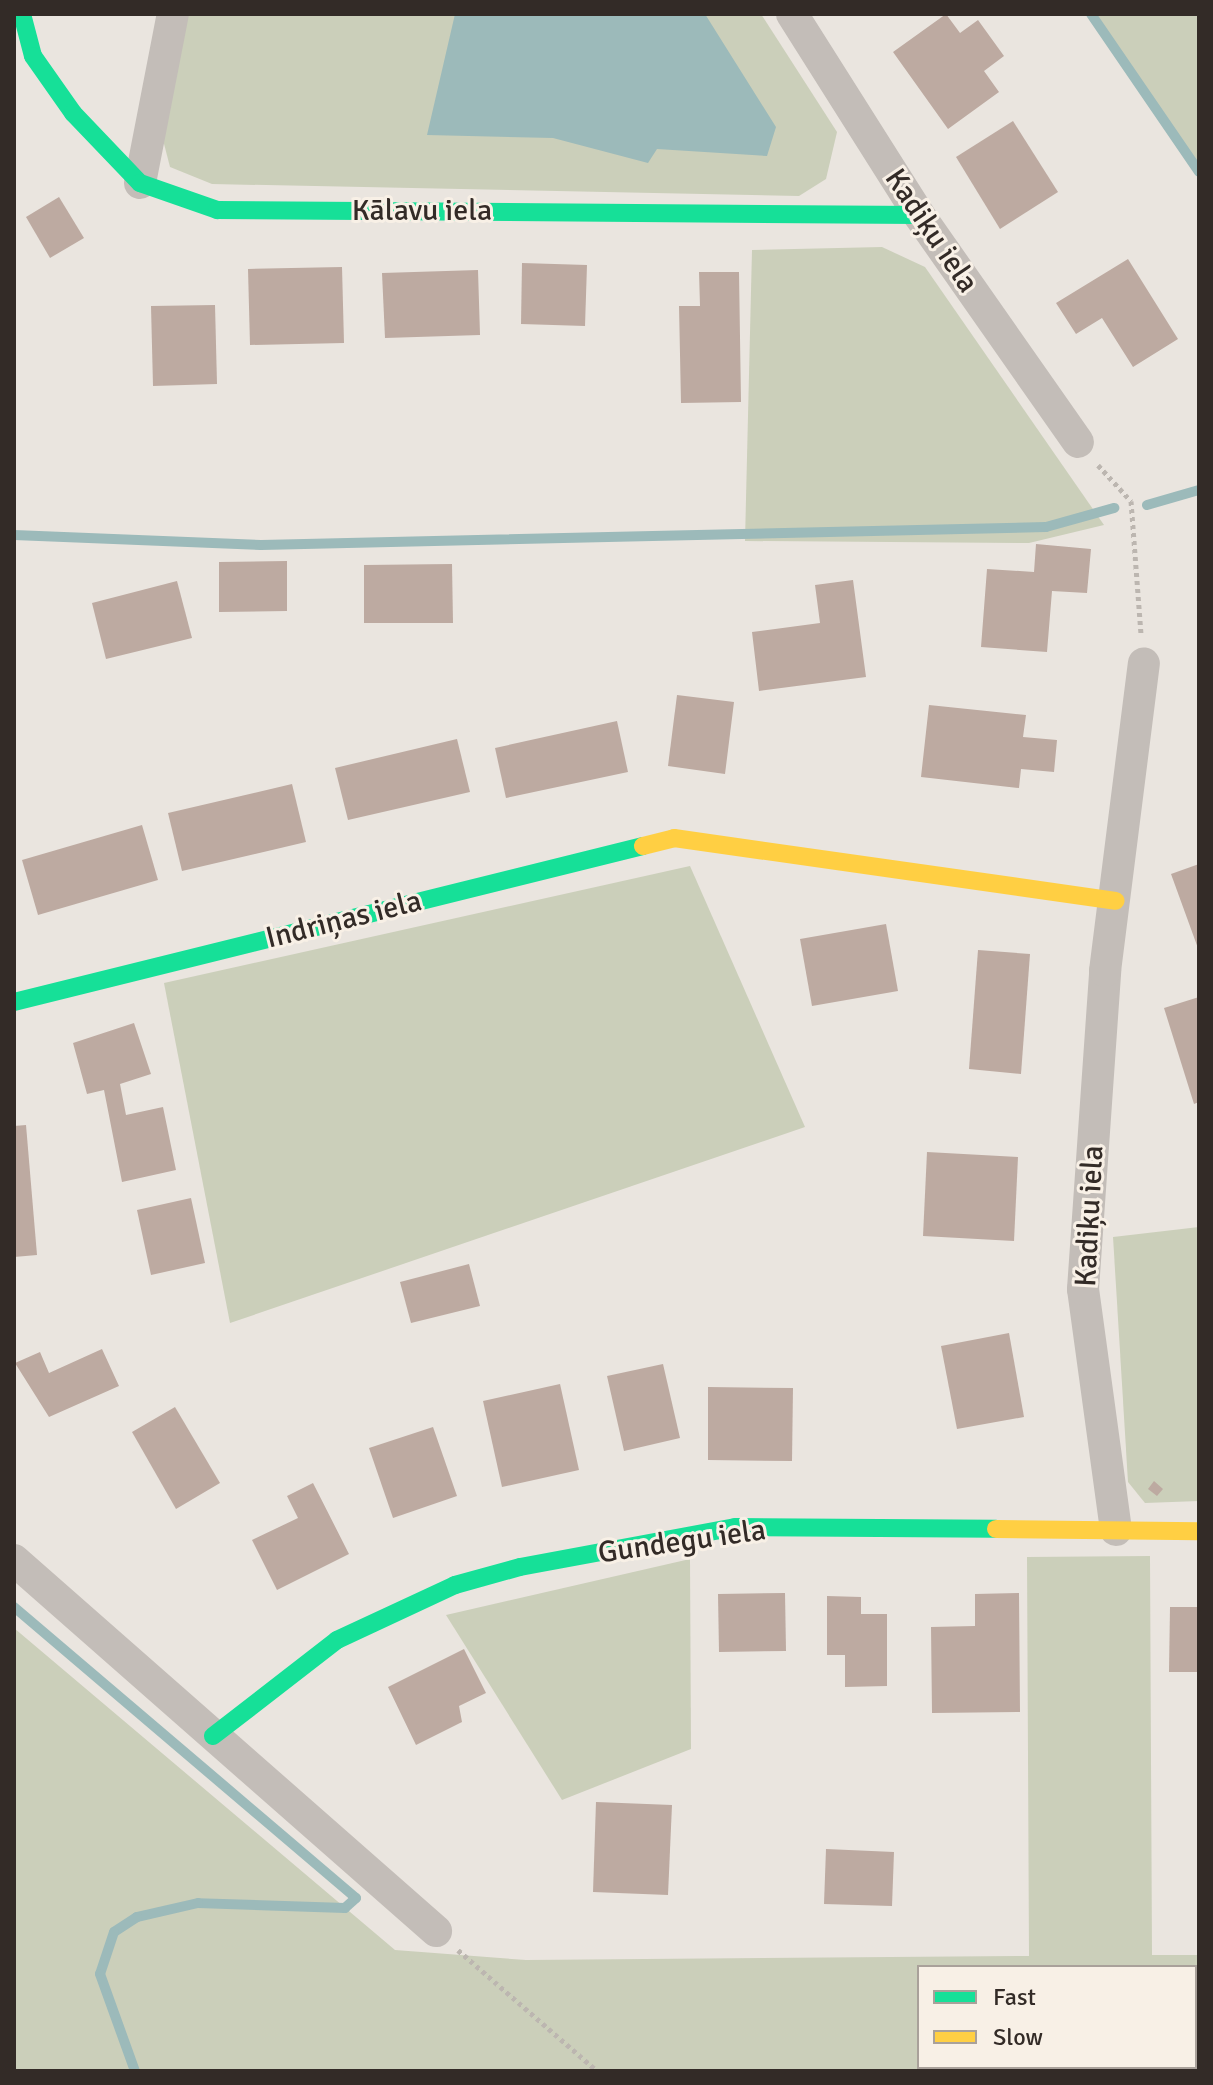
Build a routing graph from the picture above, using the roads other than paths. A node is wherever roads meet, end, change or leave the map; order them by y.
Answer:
1 (22, 14) edge
2 (173, 14) edge
3 (792, 14) edge
4 (140, 183) junction
5 (919, 215) junction
6 (1078, 442) road end
7 (1144, 663) road end
8 (1116, 901) junction
9 (14, 1002) edge
10 (1116, 1530) junction
11 (1199, 1531) edge
12 (14, 1560) edge
13 (213, 1736) junction
14 (436, 1931) road end

1 - 4 street, Kālavu iela
2 - 4 street
3 - 5 street, Kadiķu iela
4 - 5 street, Kālavu iela
5 - 6 street, Kadiķu iela
7 - 8 street, Kadiķu iela
8 - 9 street, Indriņas iela
8 - 10 street, Kadiķu iela
10 - 11 street, Gundegu iela
10 - 13 street, Gundegu iela
12 - 13 street
13 - 14 street

